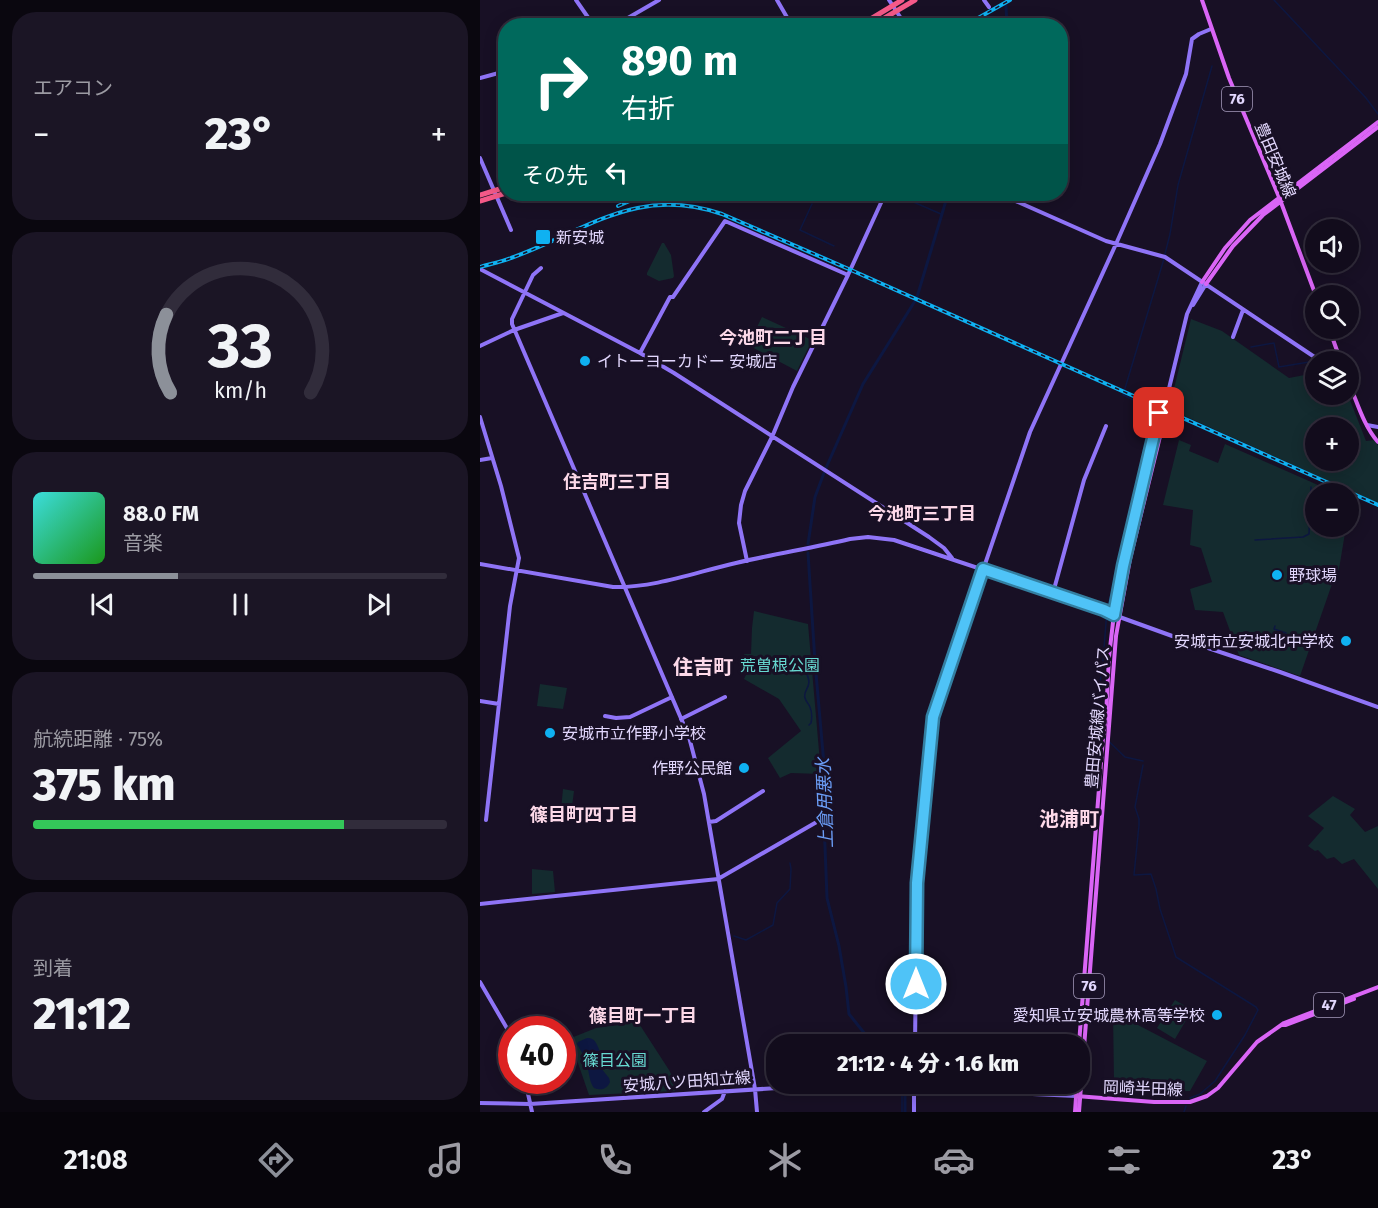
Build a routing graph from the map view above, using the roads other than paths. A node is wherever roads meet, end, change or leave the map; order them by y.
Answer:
1 (576, 0) edge
2 (659, 0) edge
3 (777, 0) edge
4 (903, 0) edge
5 (915, 0) edge
6 (984, 0) edge
7 (1202, 0) edge
8 (893, 5) edge
9 (989, 7) dead end
10 (588, 18) edge
11 (628, 18) edge
12 (787, 18) edge
13 (872, 18) edge
14 (879, 18) edge
15 (901, 18) edge
16 (1211, 29) junction
17 (498, 73) edge
18 (480, 78) edge
19 (1378, 122) edge
20 (1378, 127) edge
21 (480, 158) edge
22 (498, 192) edge
23 (495, 194) junction
24 (498, 194) edge
25 (480, 195) edge
26 (1280, 199) junction
27 (480, 201) edge
28 (498, 201) edge
29 (498, 201) edge
30 (882, 201) edge
31 (1016, 201) edge
32 (511, 230) dead end
33 (1116, 244) junction
34 (541, 268) dead end
35 (480, 269) edge
36 (848, 275) junction
37 (1204, 283) junction
38 (1312, 285) edge
39 (525, 292) junction
40 (1244, 310) junction
41 (564, 313) junction
42 (514, 330) junction
43 (1233, 337) dead end
44 (480, 346) edge
45 (1306, 351) edge
46 (640, 353) junction
47 (1165, 405) dead end
48 (1359, 405) edge
49 (1159, 413) dead end
50 (1165, 416) dead end
51 (480, 417) edge
52 (1367, 424) junction
53 (1106, 426) dead end
54 (1378, 427) edge
55 (772, 437) junction
56 (1378, 442) edge
57 (492, 458) junction
58 (480, 460) edge
59 (952, 558) junction
60 (747, 561) junction
61 (480, 564) edge
62 (983, 569) junction
63 (518, 570) junction
64 (625, 587) junction
65 (1053, 593) junction
66 (1116, 616) junction
67 (672, 697) junction
68 (725, 698) dead end
69 (480, 701) edge
70 (499, 704) junction
71 (1378, 707) edge
72 (605, 716) dead end
73 (681, 719) junction
74 (763, 791) dead end
75 (825, 817) dead end
76 (486, 820) dead end
77 (709, 822) junction
78 (718, 879) junction
79 (480, 904) edge
80 (480, 982) edge
81 (1378, 989) edge
82 (500, 1016) edge
83 (915, 1034) edge
84 (1080, 1034) edge
85 (766, 1088) edge
86 (755, 1089) junction
87 (725, 1091) junction
88 (528, 1094) edge
89 (914, 1094) edge
90 (1016, 1094) edge
91 (1078, 1094) edge
92 (1078, 1097) junction
93 (480, 1103) edge
94 (530, 1104) junction
95 (532, 1112) edge
96 (704, 1112) edge
97 (757, 1112) edge
98 (914, 1112) edge
99 (1077, 1112) edge

1 - 10 street
2 - 11 street
3 - 12 street
4 - 8 highway
5 - 8 highway
6 - 9 street
7 - 16 main road, 豊田安城線 / 76
8 - 13 highway
8 - 14 highway
8 - 15 street
16 - 26 main road, 豊田安城線 / 76
16 - 33 street
17 - 18 street
19 - 26 main road
20 - 26 main road
21 - 23 street
22 - 23 highway
23 - 24 highway
23 - 25 highway
23 - 27 highway
23 - 28 street
26 - 37 main road
26 - 38 main road, 豊田安城線 / 76
29 - 32 street
30 - 36 street
31 - 33 street
33 - 37 street
33 - 62 street
34 - 39 street
35 - 39 street
36 - 46 street
36 - 55 street
37 - 40 street
37 - 47 street
39 - 41 street
39 - 42 street
40 - 43 street
40 - 45 street
41 - 42 street
41 - 46 street
42 - 44 street
42 - 64 street
46 - 55 street
48 - 52 main road
49 - 66 main road, 豊田安城線バイパス / 76
50 - 66 main road, 豊田安城線バイパス / 76
51 - 57 street
52 - 54 street
52 - 56 main road
53 - 65 street
55 - 59 street
55 - 60 street
57 - 58 street
57 - 63 street
59 - 60 street
59 - 62 street
60 - 64 street
61 - 63 street
62 - 65 street
62 - 83 street
63 - 64 street
63 - 70 street
64 - 67 street
65 - 66 street
66 - 71 street
66 - 84 main road, 豊田安城線バイパス / 76
66 - 92 main road, 豊田安城線バイパス / 76
67 - 72 street
67 - 73 street
68 - 73 street
69 - 70 street
70 - 76 street
73 - 77 street
74 - 77 street
75 - 78 street
77 - 78 street
78 - 79 street
78 - 86 street
80 - 82 street
81 - 92 main road, 岡崎半田線 / 47
85 - 86 street, 安城八ツ田知立線
86 - 87 street, 安城八ツ田知立線
86 - 97 street
87 - 94 street, 安城八ツ田知立線
87 - 96 street
88 - 94 street
89 - 98 street
90 - 92 street, 安城八ツ田知立線
91 - 92 main road
92 - 99 main road
93 - 94 street, 安城八ツ田知立線
94 - 95 street

